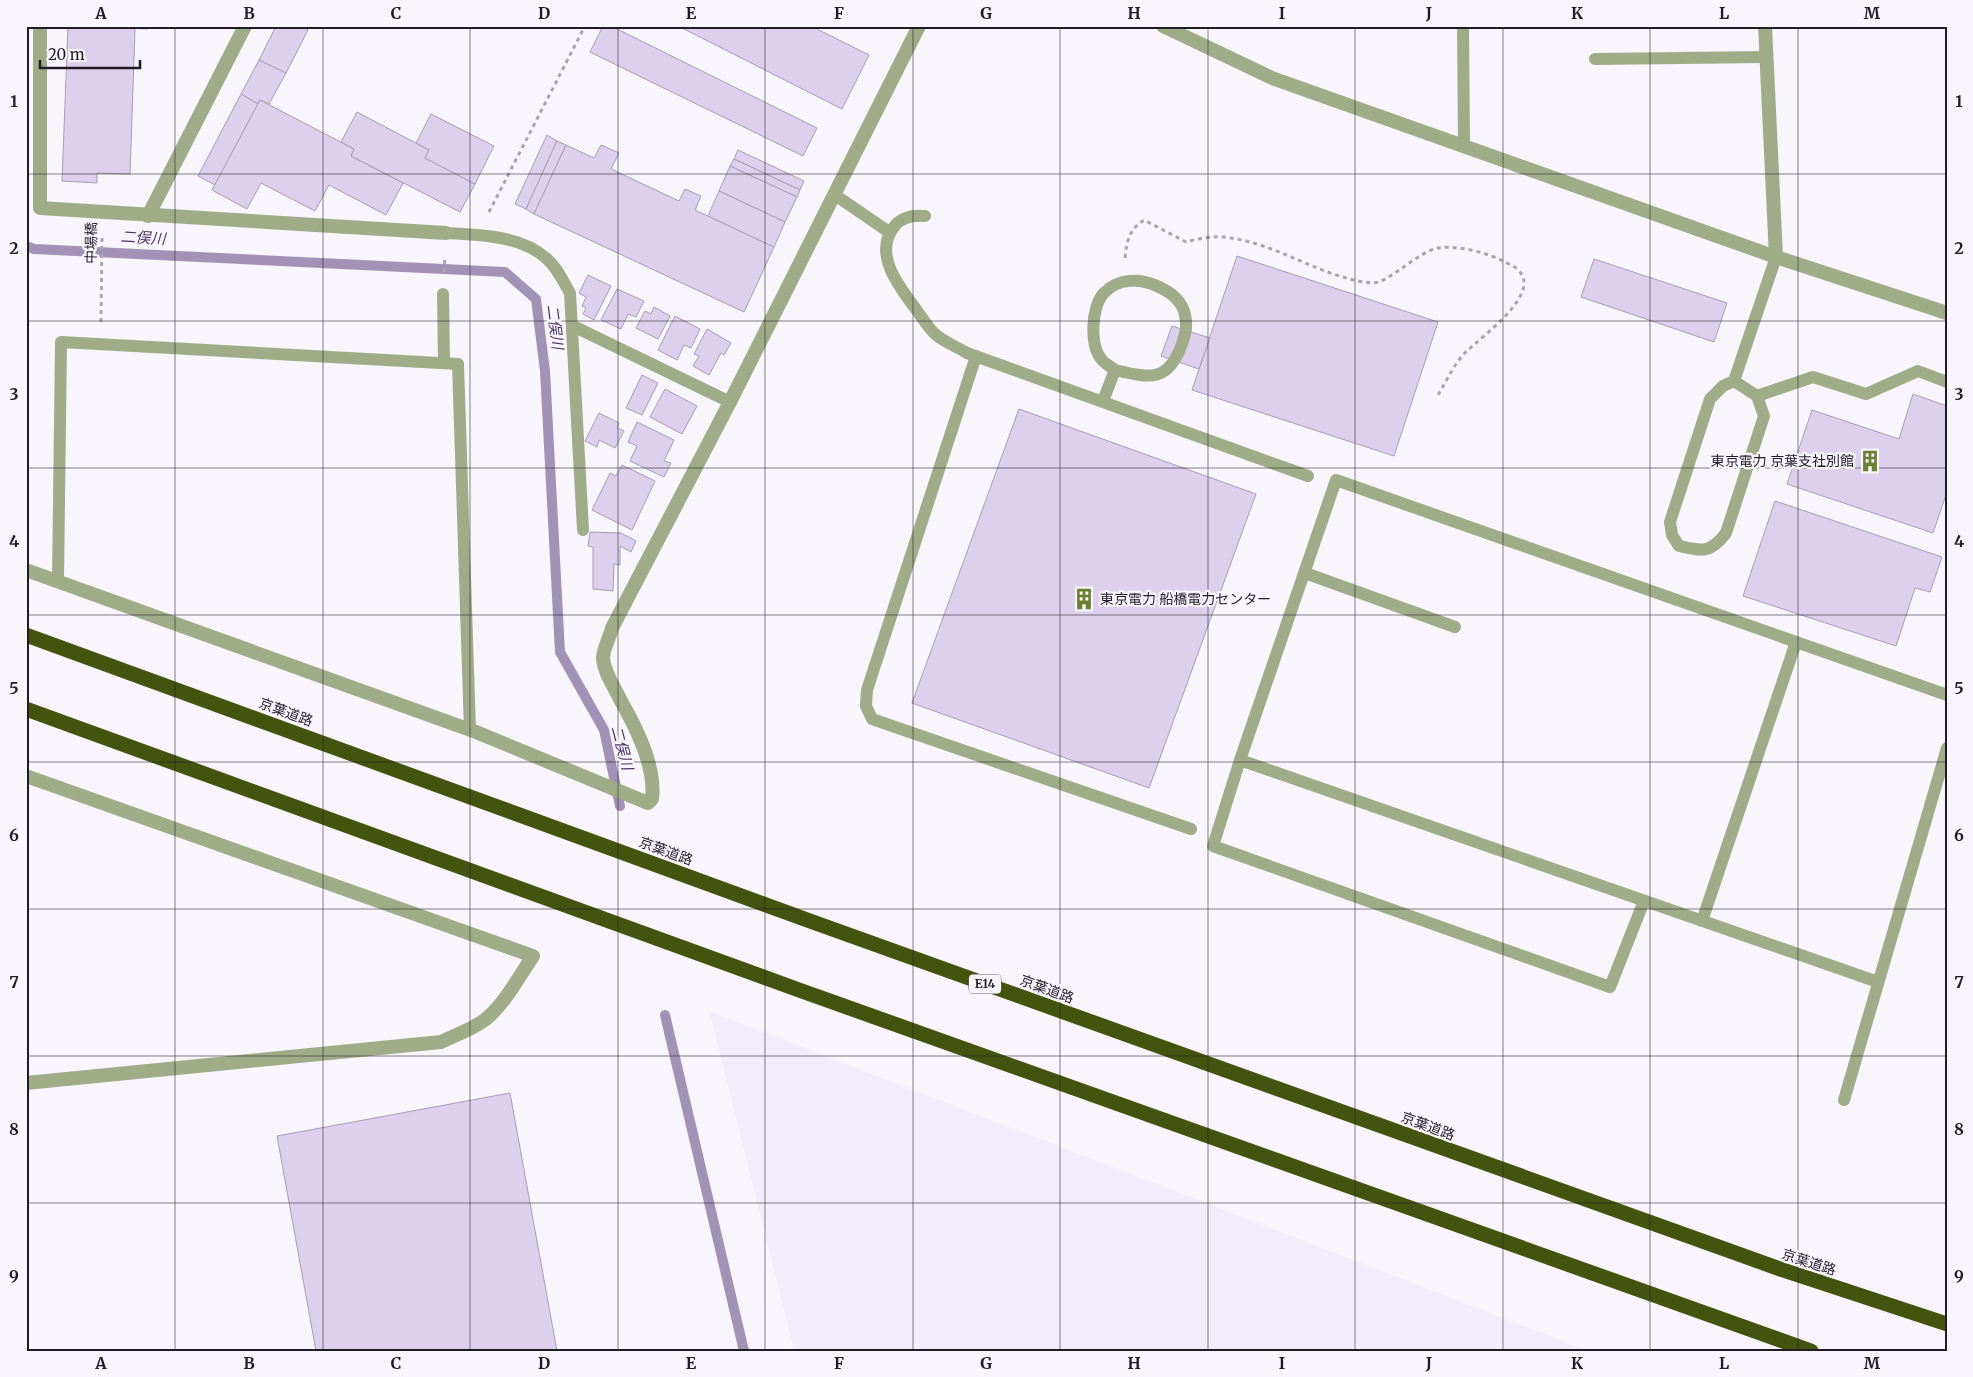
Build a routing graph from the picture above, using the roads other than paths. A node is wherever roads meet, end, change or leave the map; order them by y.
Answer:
1 (40, 26) edge
2 (245, 26) edge
3 (919, 26) edge
4 (1163, 26) edge
5 (1463, 26) edge
6 (1765, 26) edge
7 (1766, 58) junction
8 (1595, 59) dead end
9 (1464, 146) junction
10 (834, 195) junction
11 (148, 216) junction
12 (924, 216) dead end
13 (890, 232) junction
14 (446, 233) joint
15 (1776, 257) junction
16 (443, 294) road end
17 (1947, 313) edge
18 (573, 326) junction
19 (976, 356) junction
20 (444, 362) junction
21 (1115, 370) junction
22 (1734, 381) junction
23 (1947, 382) edge
24 (1757, 396) junction
25 (1103, 401) junction
26 (730, 402) junction
27 (1308, 476) dead end
28 (584, 530) dead end
29 (26, 570) edge
30 (1305, 573) junction
31 (58, 581) junction
32 (1455, 627) dead end
33 (26, 635) edge
34 (1796, 642) junction
35 (1947, 695) edge
36 (26, 709) edge
37 (470, 730) junction
38 (1947, 748) edge
39 (1240, 760) junction
40 (26, 776) edge
41 (1191, 829) dead end
42 (1644, 901) junction
43 (1702, 921) junction
44 (1878, 982) junction
45 (26, 1083) edge
46 (1844, 1100) dead end
47 (1947, 1324) edge
48 (1811, 1351) edge

1 - 11 street
2 - 11 street
3 - 10 street
4 - 9 street
5 - 9 lane
6 - 7 street
7 - 8 lane
7 - 15 street
9 - 15 street
10 - 13 lane
10 - 26 street
11 - 14 street
12 - 13 lane
13 - 19 lane
14 - 18 lane
15 - 17 street
15 - 22 lane
16 - 20 lane
18 - 26 lane
18 - 28 lane
19 - 25 lane
19 - 41 lane
20 - 31 lane
20 - 37 lane
21 - 21 lane
21 - 25 lane
22 - 24 lane
22 - 24 lane
23 - 24 lane
25 - 27 lane
26 - 37 street
29 - 31 street
30 - 32 lane
30 - 34 lane
30 - 39 lane
31 - 37 street
33 - 47 highway, 京葉道路 / E14
34 - 35 lane
34 - 43 lane
36 - 48 highway
38 - 44 lane
39 - 42 lane
39 - 42 lane
40 - 45 street
42 - 43 lane
43 - 44 lane
44 - 46 lane

